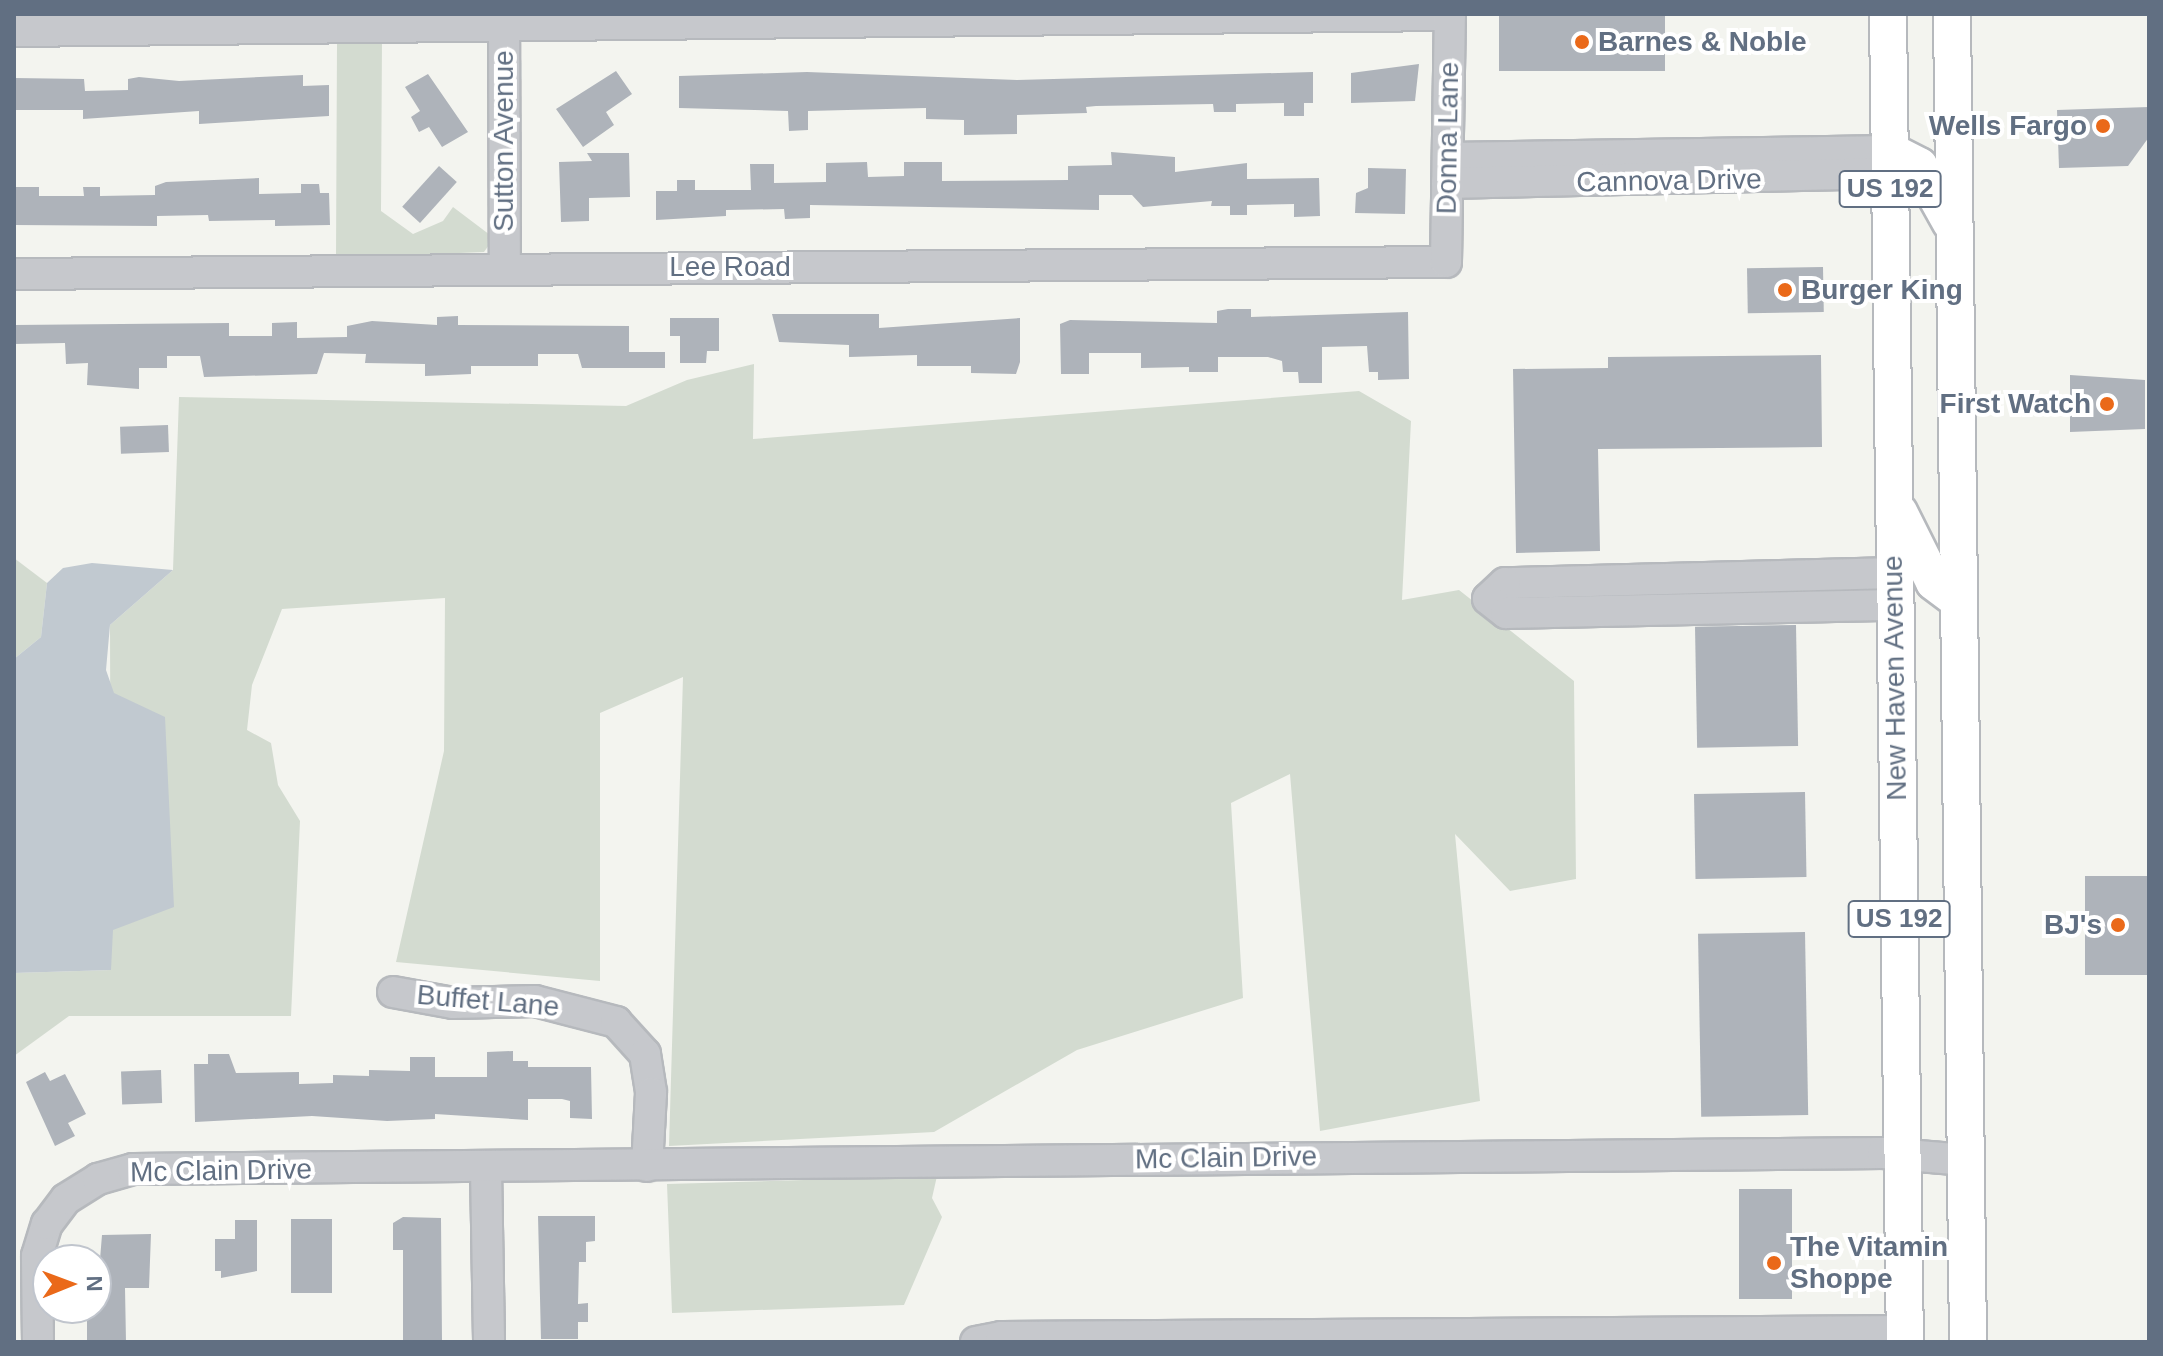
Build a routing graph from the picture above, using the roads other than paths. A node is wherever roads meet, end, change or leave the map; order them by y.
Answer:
1 (1888, 14) edge
2 (1952, 14) edge
3 (1450, 15) edge
4 (504, 20) edge
5 (14, 31) edge
6 (1890, 162) junction
7 (1448, 171) junction
8 (1954, 232) junction
9 (1446, 262) joint
10 (505, 269) junction
11 (14, 274) edge
12 (1893, 495) junction
13 (1894, 589) junction
14 (1959, 601) junction
15 (1960, 658) junction
16 (393, 992) dead end
17 (1902, 1153) junction
18 (1966, 1160) junction
19 (647, 1166) junction
20 (486, 1168) junction
21 (1905, 1336) edge
22 (38, 1342) edge
23 (489, 1342) edge
24 (976, 1342) edge
25 (1968, 1342) edge

1 - 6 main road, New Haven Avenue / US 192
2 - 8 main road, US 192
3 - 4 street
3 - 7 street, Donna Lane
4 - 5 street
4 - 10 street, Sutton Avenue
6 - 7 street, Cannova Drive
6 - 8 main road
6 - 12 main road, New Haven Avenue / US 192
7 - 9 street, Donna Lane
8 - 14 main road, US 192
9 - 10 street, Lee Road
10 - 11 street, Lee Road
12 - 13 main road, New Haven Avenue / US 192
12 - 14 main road
13 - 13 street
13 - 15 main road
13 - 17 main road, New Haven Avenue / US 192
14 - 15 main road, US 192
15 - 18 main road, US 192
16 - 19 street, Buffet Lane
17 - 18 street, Mc Clain Drive
17 - 19 street, Mc Clain Drive
17 - 21 main road, New Haven Avenue / US 192
18 - 25 main road, US 192
19 - 20 street, Mc Clain Drive
20 - 22 street, Mc Clain Drive
20 - 23 street
21 - 24 street

